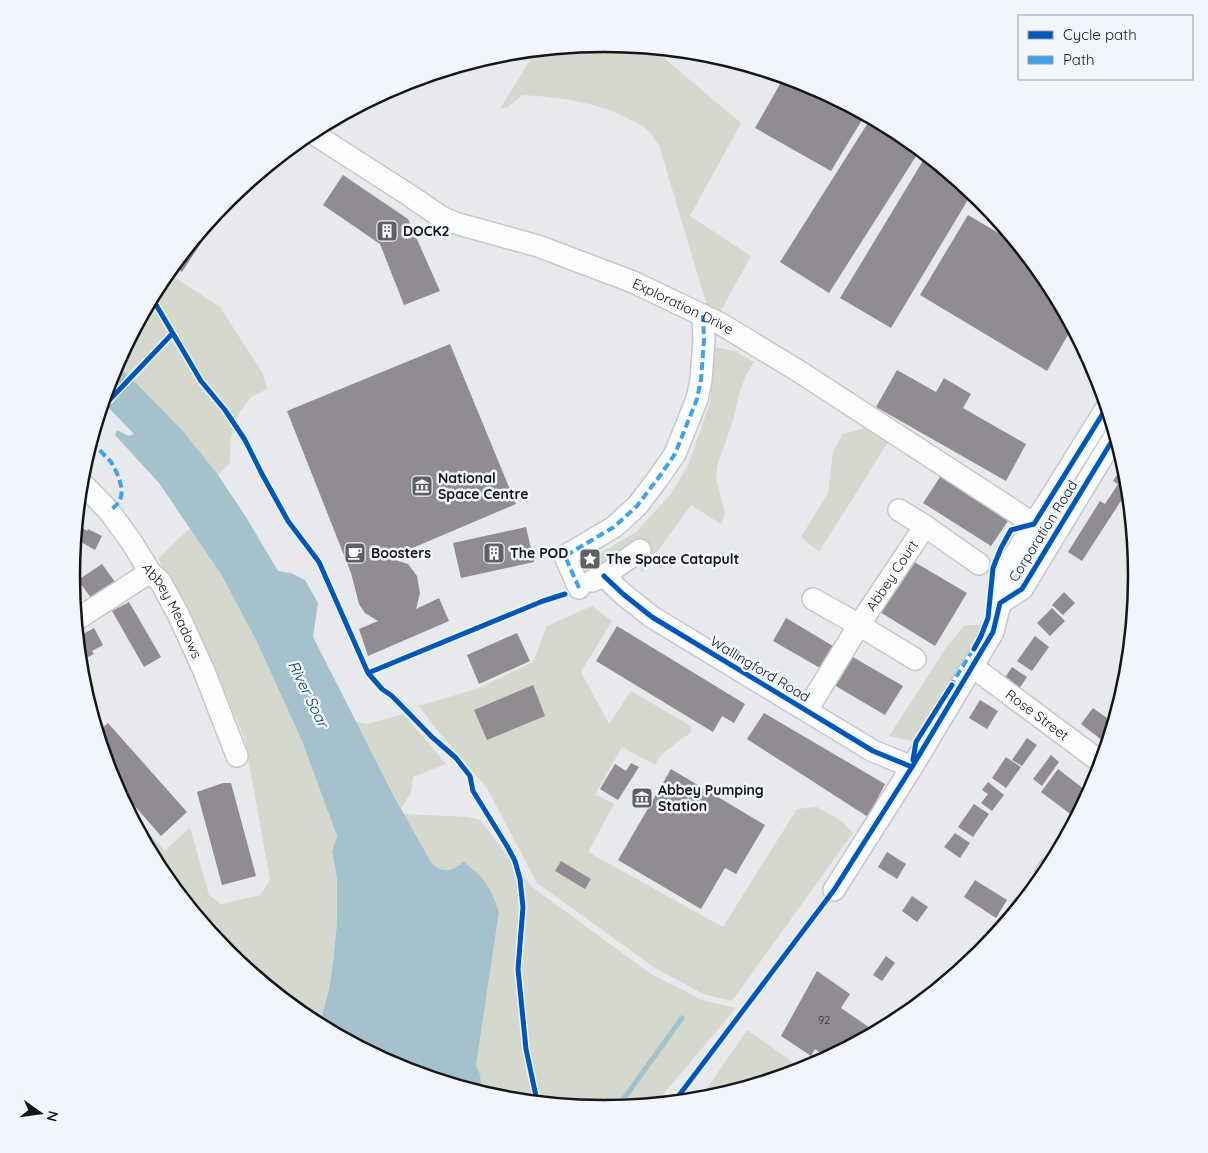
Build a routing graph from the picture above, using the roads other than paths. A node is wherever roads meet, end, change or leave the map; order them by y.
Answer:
1 (319, 137) edge
2 (703, 315) junction
3 (1102, 415) edge
4 (1111, 443) edge
5 (87, 489) edge
6 (899, 510) dead end
7 (1034, 524) junction
8 (925, 526) junction
9 (640, 550) dead end
10 (979, 564) dead end
11 (150, 572) junction
12 (604, 576) junction
13 (812, 599) dead end
14 (1000, 603) junction
15 (81, 616) edge
16 (859, 625) junction
17 (915, 659) dead end
18 (973, 667) junction
19 (807, 710) junction
20 (237, 756) dead end
21 (1095, 758) edge
22 (912, 767) junction
23 (834, 890) dead end

1 - 2 street, Exploration Drive
2 - 7 street, Exploration Drive
2 - 12 street
3 - 7 street, Corporation Road
4 - 14 street, Corporation Road
5 - 11 street, Abbey Meadows
6 - 8 street, Abbey Court
7 - 14 street, Corporation Road
8 - 10 street, Abbey Court
8 - 16 street, Abbey Court
9 - 12 street
11 - 15 street
11 - 20 street, Abbey Meadows
12 - 19 street, Wallingford Road
13 - 16 street, Abbey Court
14 - 18 street, Corporation Road
16 - 17 street, Abbey Court
16 - 19 street, Abbey Court
18 - 21 street, Rose Street
18 - 22 street, Corporation Road
19 - 22 street, Wallingford Road
22 - 23 street, Corporation Road

